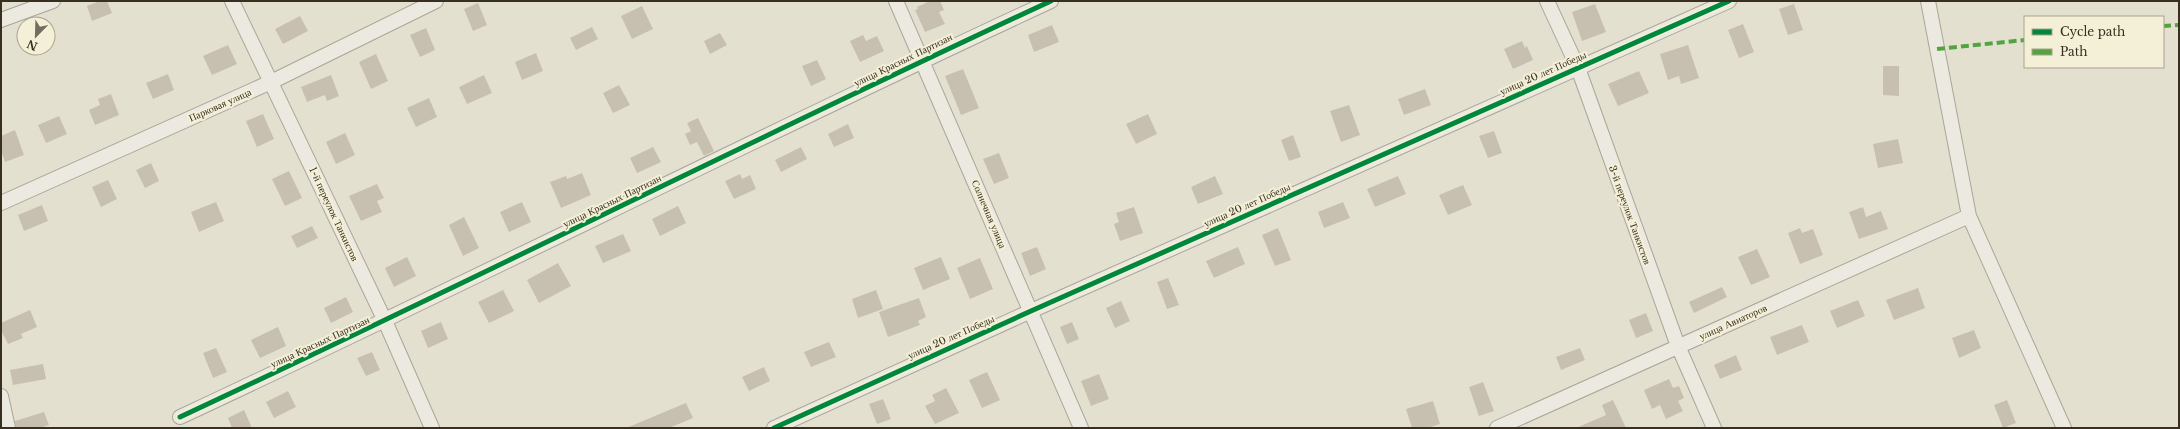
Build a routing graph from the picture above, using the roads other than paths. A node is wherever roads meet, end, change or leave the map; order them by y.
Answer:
1 (53, 1) edge
2 (232, 1) edge
3 (436, 1) edge
4 (896, 1) edge
5 (1051, 1) edge
6 (1547, 1) edge
7 (1729, 1) edge
8 (1928, 1) edge
9 (1, 20) edge
10 (923, 60) junction
11 (1578, 68) junction
12 (271, 82) junction
13 (1, 203) edge
14 (1969, 216) junction
15 (1031, 311) junction
16 (385, 322) junction
17 (1678, 346) junction
18 (1, 396) edge
19 (180, 417) dead end
20 (8, 428) edge
21 (432, 428) edge
22 (774, 428) edge
23 (1081, 428) edge
24 (1497, 428) edge
25 (1714, 428) edge
26 (2064, 428) edge

1 - 9 street
2 - 12 street, 1-й переулок Танкистов
3 - 12 street, Парковая улица
4 - 10 street, Солнечная улица
5 - 10 street, улица Красных Партизан
6 - 11 street, 3-й переулок Танкистов
7 - 11 street, улица 20 лет Победы
8 - 14 street
10 - 15 street, Солнечная улица
10 - 16 street, улица Красных Партизан
11 - 15 street, улица 20 лет Победы
11 - 17 street, 3-й переулок Танкистов
12 - 13 street, Парковая улица
12 - 16 street, 1-й переулок Танкистов
14 - 17 street, улица Авиаторов
14 - 26 street
15 - 22 street, улица 20 лет Победы
15 - 23 street, Солнечная улица
16 - 19 street, улица Красных Партизан
16 - 21 street, 1-й переулок Танкистов
17 - 24 street, улица Авиаторов
17 - 25 street, 3-й переулок Танкистов
18 - 20 street

